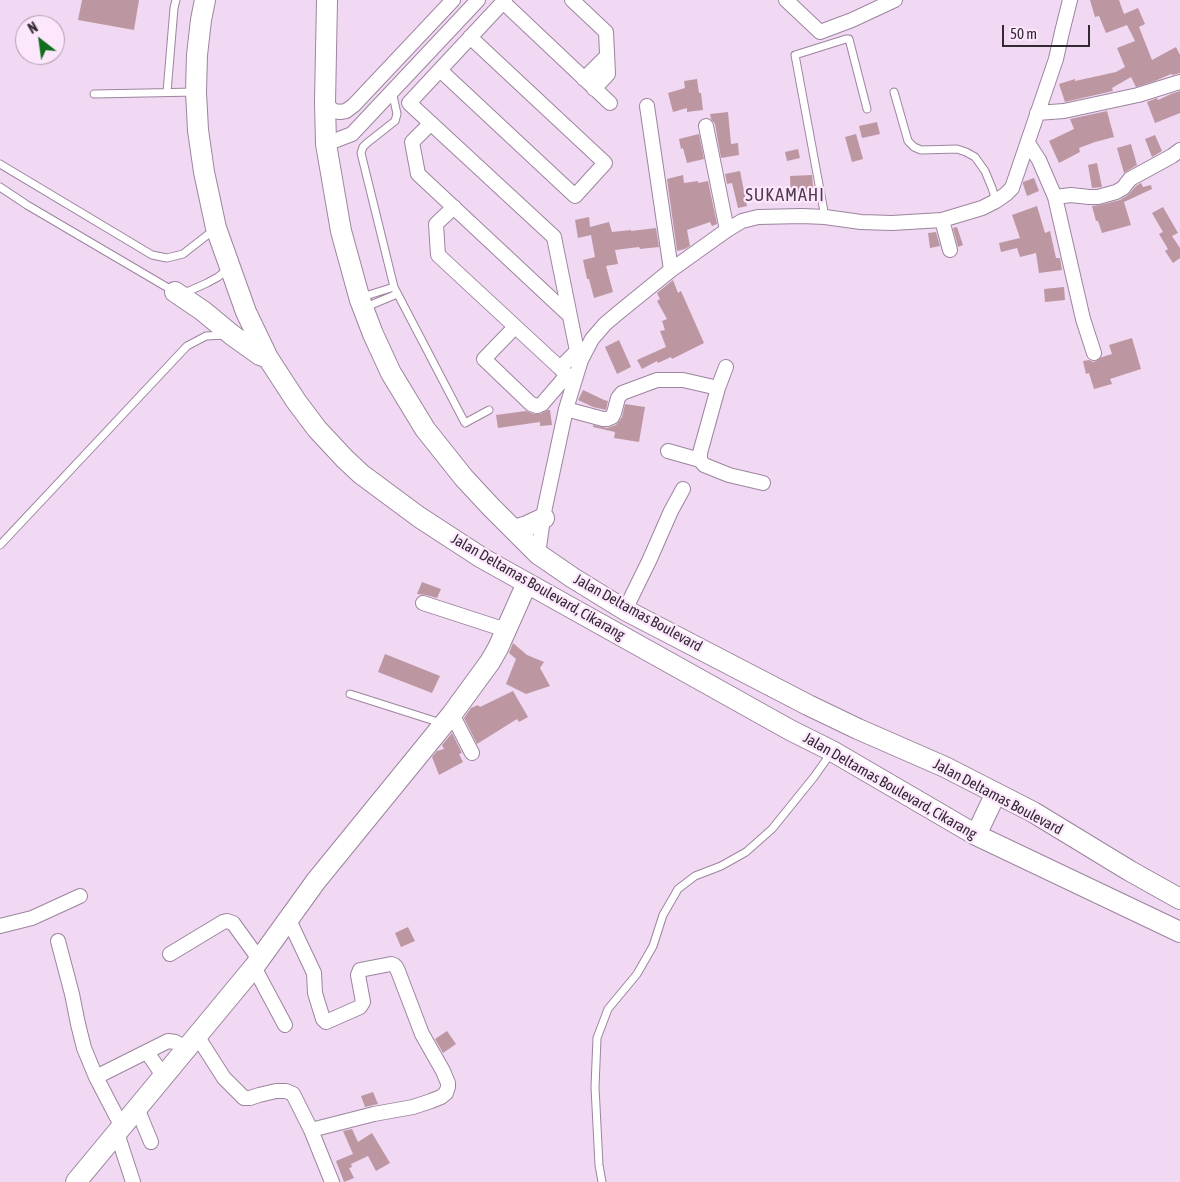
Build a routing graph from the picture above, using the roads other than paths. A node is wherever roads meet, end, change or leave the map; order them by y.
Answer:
1 (176, 0) edge
2 (205, 0) edge
3 (327, 0) edge
4 (453, 0) edge
5 (478, 0) edge
6 (572, 0) edge
7 (786, 0) edge
8 (862, 0) edge
9 (895, 0) edge
10 (1070, 0) edge
11 (504, 1) edge
12 (873, 10) junction
13 (470, 37) junction
14 (607, 56) junction
15 (440, 70) junction
16 (584, 79) junction
17 (1180, 82) edge
18 (594, 89) junction
19 (392, 91) junction
20 (167, 92) junction
21 (196, 92) junction
22 (894, 92) dead end
23 (94, 94) dead end
24 (610, 103) dead end
25 (325, 104) junction
26 (647, 106) dead end
27 (867, 109) dead end
28 (1037, 113) junction
29 (430, 123) junction
30 (706, 126) dead end
31 (1028, 143) junction
32 (326, 144) junction
33 (1180, 150) edge
34 (0, 164) edge
35 (0, 187) edge
36 (1055, 197) junction
37 (996, 201) junction
38 (454, 207) junction
39 (825, 217) junction
40 (942, 220) junction
41 (216, 228) junction
42 (727, 230) junction
43 (950, 250) dead end
44 (230, 267) junction
45 (671, 270) junction
46 (561, 271) junction
47 (543, 290) junction
48 (395, 291) junction
49 (175, 292) junction
50 (361, 303) junction
51 (570, 316) junction
52 (515, 327) junction
53 (232, 335) junction
54 (1094, 353) dead end
55 (268, 358) junction
56 (726, 367) dead end
57 (560, 368) junction
58 (718, 388) junction
59 (566, 409) junction
60 (489, 410) dead end
61 (668, 451) dead end
62 (700, 460) junction
63 (763, 483) dead end
64 (683, 488) dead end
65 (544, 518) junction
66 (514, 530) junction
67 (0, 546) edge
68 (538, 554) junction
69 (527, 583) junction
70 (423, 603) dead end
71 (625, 610) junction
72 (506, 630) junction
73 (350, 694) dead end
74 (448, 719) junction
75 (832, 751) junction
76 (472, 753) dead end
77 (996, 793) junction
78 (976, 835) junction
79 (80, 896) dead end
80 (1180, 900) edge
81 (288, 918) junction
82 (0, 926) edge
83 (1180, 932) edge
84 (58, 941) dead end
85 (170, 954) dead end
86 (256, 963) junction
87 (285, 1025) dead end
88 (191, 1042) junction
89 (146, 1052) junction
90 (96, 1077) junction
91 (164, 1077) junction
92 (137, 1108) junction
93 (120, 1130) junction
94 (311, 1130) junction
95 (151, 1142) dead end
96 (76, 1182) edge
97 (133, 1182) edge
98 (332, 1182) edge
99 (602, 1182) edge

1 - 20 lane
2 - 21 street, Jalan Deltamas Boulevard, Cikarang
3 - 25 street, Jalan Deltamas Boulevard
4 - 25 street
5 - 19 street
6 - 14 street
7 - 12 street
8 - 12 street
9 - 12 street
10 - 28 street
11 - 13 street
11 - 16 street
13 - 15 street
13 - 15 street
14 - 16 street
14 - 18 street
15 - 29 street
16 - 18 street
17 - 28 street
18 - 24 street
19 - 32 street
19 - 48 lane
20 - 21 lane
20 - 23 lane
21 - 41 street, Jalan Deltamas Boulevard, Cikarang
22 - 37 lane
25 - 32 street, Jalan Deltamas Boulevard
26 - 45 street
27 - 39 lane
28 - 31 street
29 - 38 street
29 - 46 street
30 - 42 street
31 - 36 street
31 - 37 street
32 - 50 street, Jalan Deltamas Boulevard
33 - 36 street
34 - 41 lane
35 - 49 lane
36 - 54 street
37 - 40 street
38 - 47 street
38 - 52 street
39 - 40 street
39 - 42 street
40 - 43 street
41 - 44 street, Jalan Deltamas Boulevard, Cikarang
42 - 45 street
44 - 49 lane
44 - 55 street, Jalan Deltamas Boulevard, Cikarang
45 - 59 street
46 - 47 street
46 - 51 street
47 - 51 street
48 - 50 lane
48 - 50 lane
48 - 60 lane
49 - 53 street
50 - 66 street, Jalan Deltamas Boulevard
51 - 57 street
52 - 57 street
52 - 57 street
53 - 55 street
53 - 67 lane
55 - 69 street, Jalan Deltamas Boulevard, Cikarang
56 - 58 street
58 - 59 street
58 - 62 street
59 - 65 street
61 - 62 street
62 - 63 street
64 - 71 street
65 - 66 street
65 - 68 street
66 - 68 street, Jalan Deltamas Boulevard
68 - 71 street, Jalan Deltamas Boulevard
69 - 72 street
69 - 75 street, Jalan Deltamas Boulevard, Cikarang
70 - 72 street
71 - 77 street, Jalan Deltamas Boulevard
72 - 74 street
73 - 74 lane
74 - 76 street
74 - 81 street
75 - 78 street, Jalan Deltamas Boulevard, Cikarang
75 - 99 lane
77 - 78 street
77 - 80 street, Jalan Deltamas Boulevard
78 - 83 street, Jalan Deltamas Boulevard, Cikarang
79 - 82 street
81 - 86 street
81 - 94 street
84 - 90 street
85 - 86 street
86 - 87 street
86 - 88 street
88 - 89 street
88 - 91 street
88 - 94 street
89 - 90 street
89 - 91 street
90 - 93 street
91 - 92 street
92 - 93 street
92 - 95 street
93 - 96 street
93 - 97 street
94 - 98 street

